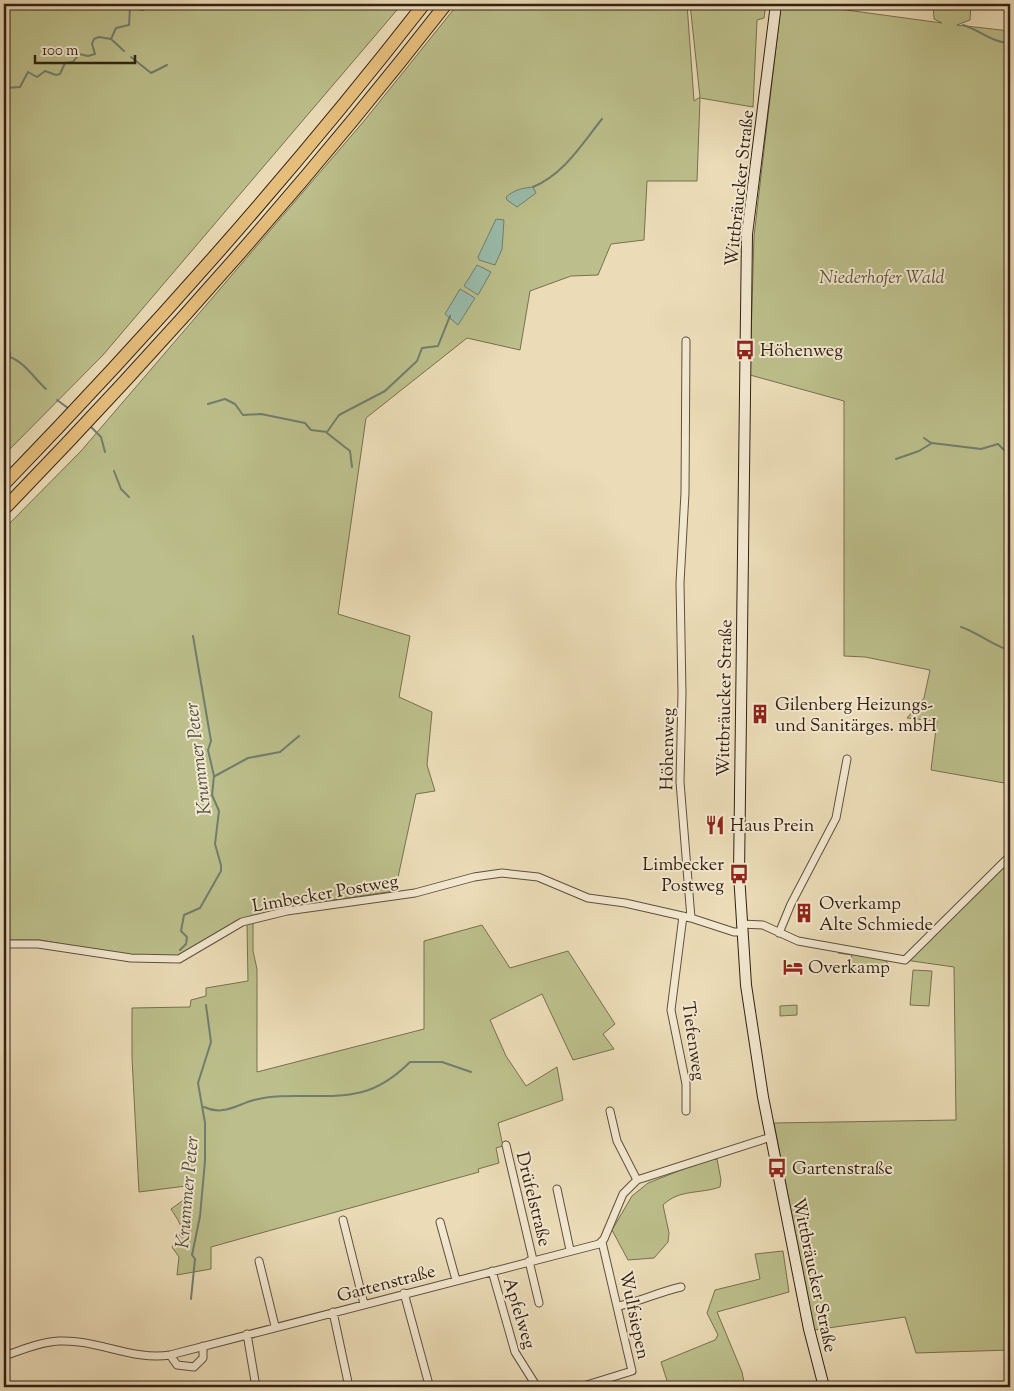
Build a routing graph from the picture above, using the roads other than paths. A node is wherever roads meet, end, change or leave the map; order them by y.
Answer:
1 (424, 4) edge
2 (446, 4) edge
3 (776, 4) edge
4 (686, 341) dead end
5 (4, 484) edge
6 (4, 509) edge
7 (847, 759) dead end
8 (1010, 856) edge
9 (683, 916) junction
10 (691, 918) junction
11 (742, 928) junction
12 (779, 933) junction
13 (4, 944) edge
14 (610, 1111) dead end
15 (686, 1111) dead end
16 (771, 1136) junction
17 (506, 1145) dead end
18 (637, 1180) junction
19 (557, 1189) dead end
20 (343, 1220) dead end
21 (440, 1222) dead end
22 (602, 1242) junction
23 (570, 1250) junction
24 (259, 1261) dead end
25 (531, 1261) junction
26 (492, 1270) junction
27 (456, 1280) junction
28 (681, 1288) dead end
29 (404, 1293) junction
30 (539, 1303) dead end
31 (364, 1304) junction
32 (619, 1306) junction
33 (333, 1312) junction
34 (275, 1326) junction
35 (247, 1334) junction
36 (203, 1346) junction
37 (170, 1355) junction
38 (4, 1356) edge
39 (256, 1387) edge
40 (349, 1387) edge
41 (427, 1387) edge
42 (537, 1387) edge
43 (580, 1387) edge
44 (824, 1387) edge

1 - 5 highway
2 - 6 highway
3 - 11 main road, Wittbräucker Straße
4 - 10 street, Höhenweg
7 - 12 street
8 - 12 street, Limbecker Postweg
9 - 10 street, Limbecker Postweg
9 - 13 street, Limbecker Postweg
9 - 15 street, Tiefenweg
10 - 11 street, Limbecker Postweg
11 - 12 street, Limbecker Postweg
11 - 16 main road, Wittbräucker Straße
14 - 18 street
16 - 18 street
16 - 44 main road, Wittbräucker Straße
17 - 25 street, Drüfelstraße
18 - 22 street
19 - 23 street
20 - 31 street
21 - 27 street
22 - 23 street, Gartenstraße
22 - 32 street, Wulfsiepen
23 - 25 street, Gartenstraße
24 - 34 street
25 - 26 street, Gartenstraße
25 - 30 street, Drüfelstraße
26 - 27 street, Gartenstraße
26 - 42 street, Apfelweg
27 - 29 street, Gartenstraße
28 - 32 street
29 - 31 street, Gartenstraße
29 - 41 street
31 - 33 street, Gartenstraße
32 - 43 street, Wulfsiepen
33 - 34 street, Gartenstraße
33 - 40 street
34 - 35 street, Gartenstraße
35 - 36 street, Gartenstraße
35 - 39 street
36 - 37 street, Gartenstraße
36 - 37 street
37 - 38 street, Gartenstraße

